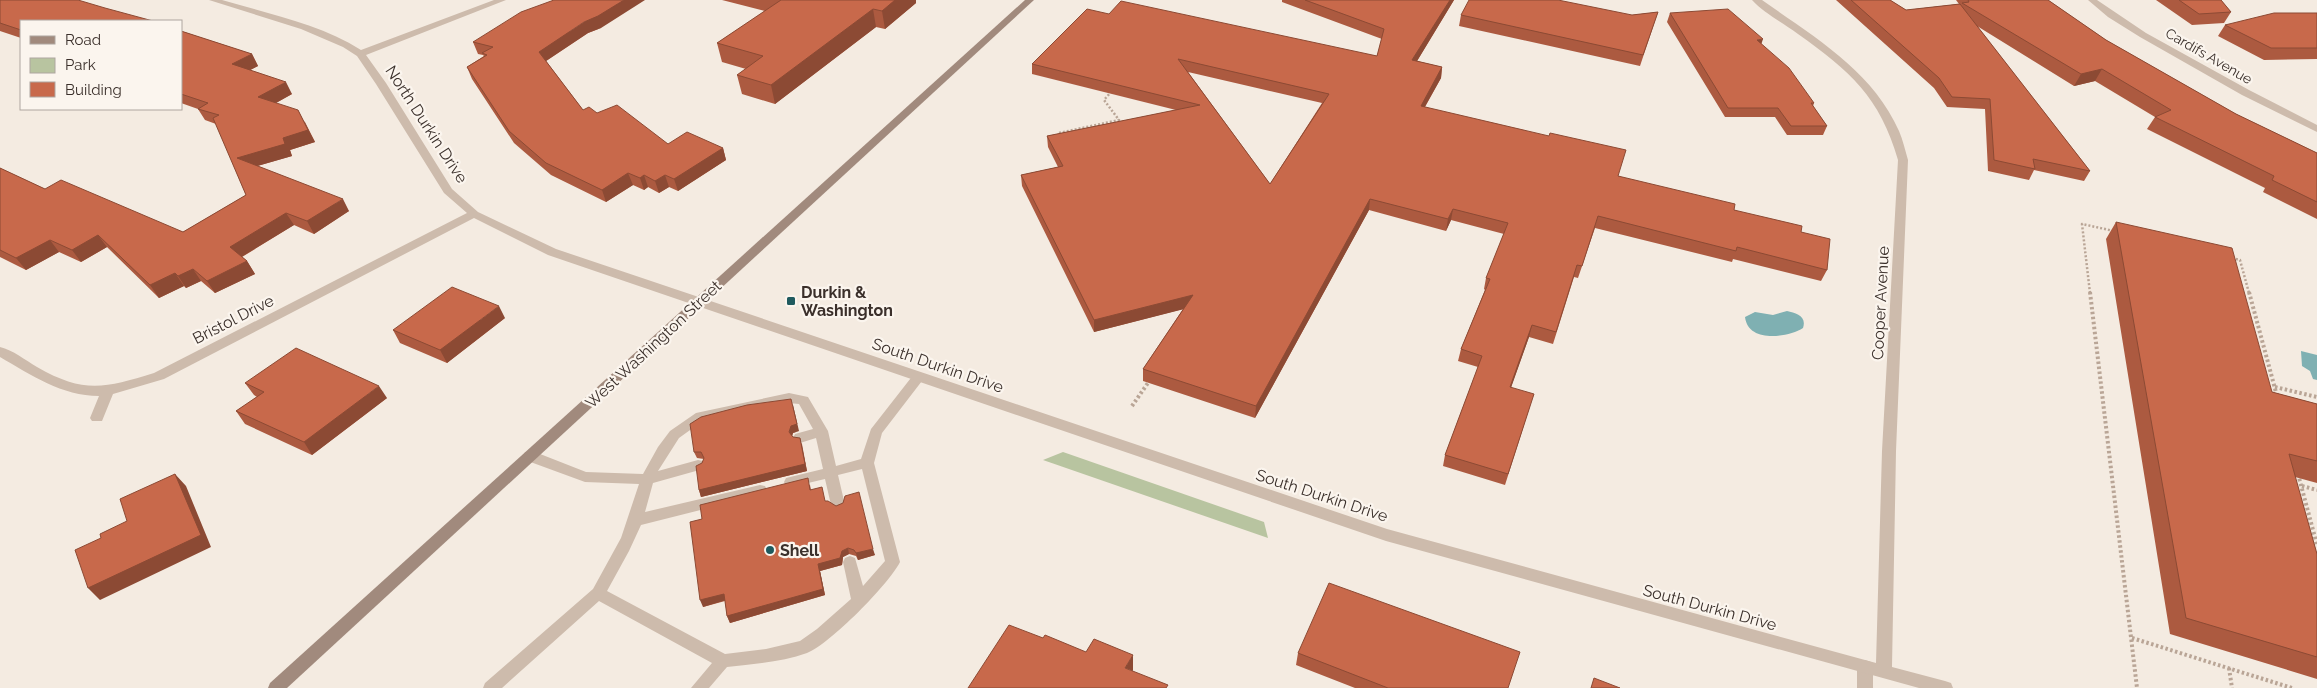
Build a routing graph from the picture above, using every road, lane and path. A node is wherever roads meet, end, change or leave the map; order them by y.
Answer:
1 (213, 0) edge
2 (502, 0) edge
3 (1030, 0) edge
4 (1756, 0) edge
5 (2092, 0) edge
6 (360, 54) junction
7 (1116, 87) edge
8 (2317, 129) edge
9 (1059, 133) edge
10 (474, 214) junction
11 (2120, 233) edge
12 (2231, 258) edge
13 (698, 301) junction
14 (0, 351) edge
15 (1153, 374) edge
16 (919, 377) junction
17 (2275, 387) junction
18 (108, 390) junction
19 (2317, 397) edge
20 (2280, 405) edge
21 (1132, 406) dead end
22 (97, 418) dead end
23 (821, 432) junction
24 (800, 438) edge
25 (530, 456) junction
26 (866, 463) junction
27 (698, 465) edge
28 (2296, 468) edge
29 (830, 473) junction
30 (647, 479) junction
31 (2301, 486) junction
32 (2317, 490) edge
33 (838, 505) edge
34 (637, 520) junction
35 (2317, 545) edge
36 (850, 562) dead end
37 (598, 593) junction
38 (859, 601) junction
39 (2132, 638) junction
40 (723, 661) junction
41 (1865, 667) junction
42 (2229, 668) junction
43 (1884, 672) junction
44 (276, 688) edge
45 (491, 688) edge
46 (699, 688) edge
47 (1865, 688) edge
48 (1945, 688) edge
49 (2137, 688) edge
50 (2232, 688) edge
51 (2292, 688) edge

1 - 6 street, North Durkin Drive
2 - 6 street
3 - 13 street, West Washington Street
4 - 43 street, Cooper Avenue
5 - 8 street, Cardifs Avenue
6 - 10 street, North Durkin Drive
7 - 9 path
10 - 13 street, North Durkin Drive
10 - 18 street, Bristol Drive
11 - 39 path
12 - 17 path
13 - 16 street, South Durkin Drive
13 - 25 street, West Washington Street
14 - 18 street, Bristol Drive
15 - 21 path
16 - 26 street
16 - 41 street, South Durkin Drive
17 - 19 path
17 - 20 path
18 - 22 street
23 - 24 street
23 - 29 street
23 - 30 street
25 - 30 street
25 - 44 street, West Washington Street
26 - 29 street
26 - 38 street
27 - 30 street
28 - 31 path
29 - 33 street
29 - 34 street
30 - 34 street
31 - 32 path
31 - 35 path
34 - 37 street
36 - 38 street
37 - 40 street
37 - 45 street
38 - 40 street
39 - 42 path
39 - 49 path
40 - 46 street
41 - 43 street, South Durkin Drive
41 - 47 street
42 - 50 path
42 - 51 path
43 - 48 street, South Durkin Drive

